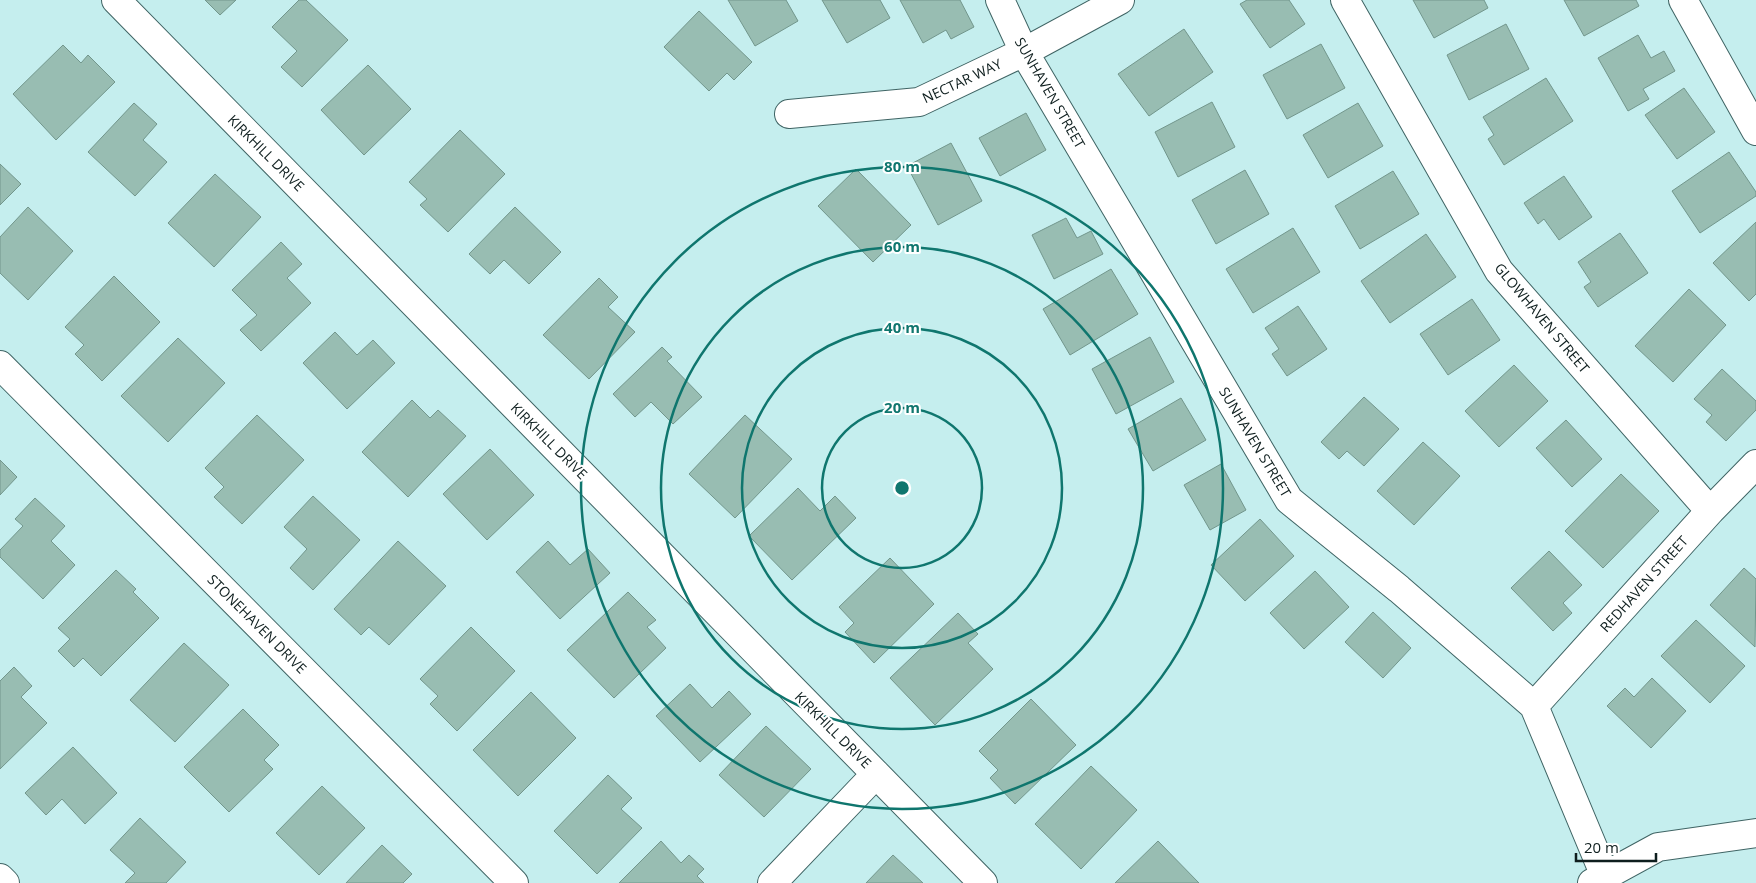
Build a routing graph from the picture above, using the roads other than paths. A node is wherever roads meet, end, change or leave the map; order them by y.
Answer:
1 (116, 0) edge
2 (1000, 0) edge
3 (1120, 0) edge
4 (1345, 0) edge
5 (1683, 0) edge
6 (1024, 52) junction
7 (789, 114) dead end
8 (1756, 131) edge
9 (0, 365) edge
10 (1756, 464) edge
11 (1710, 511) junction
12 (1534, 706) junction
13 (876, 774) junction
14 (1756, 833) edge
15 (0, 878) edge
16 (1599, 879) edge
17 (5, 883) edge
18 (514, 883) edge
19 (772, 883) edge
20 (983, 883) edge

1 - 13 street, KIRKHILL DRIVE
2 - 6 street, SUNHAVEN STREET
3 - 6 street, NECTAR WAY
4 - 11 street, GLOWHAVEN STREET
5 - 8 street
6 - 7 street, NECTAR WAY
6 - 12 street, SUNHAVEN STREET
9 - 18 street, STONEHAVEN DRIVE
10 - 11 street, REDHAVEN STREET
11 - 12 street, REDHAVEN STREET
12 - 16 street, SUNHAVEN STREET
13 - 19 street
13 - 20 street, KIRKHILL DRIVE
14 - 16 street
15 - 17 street

